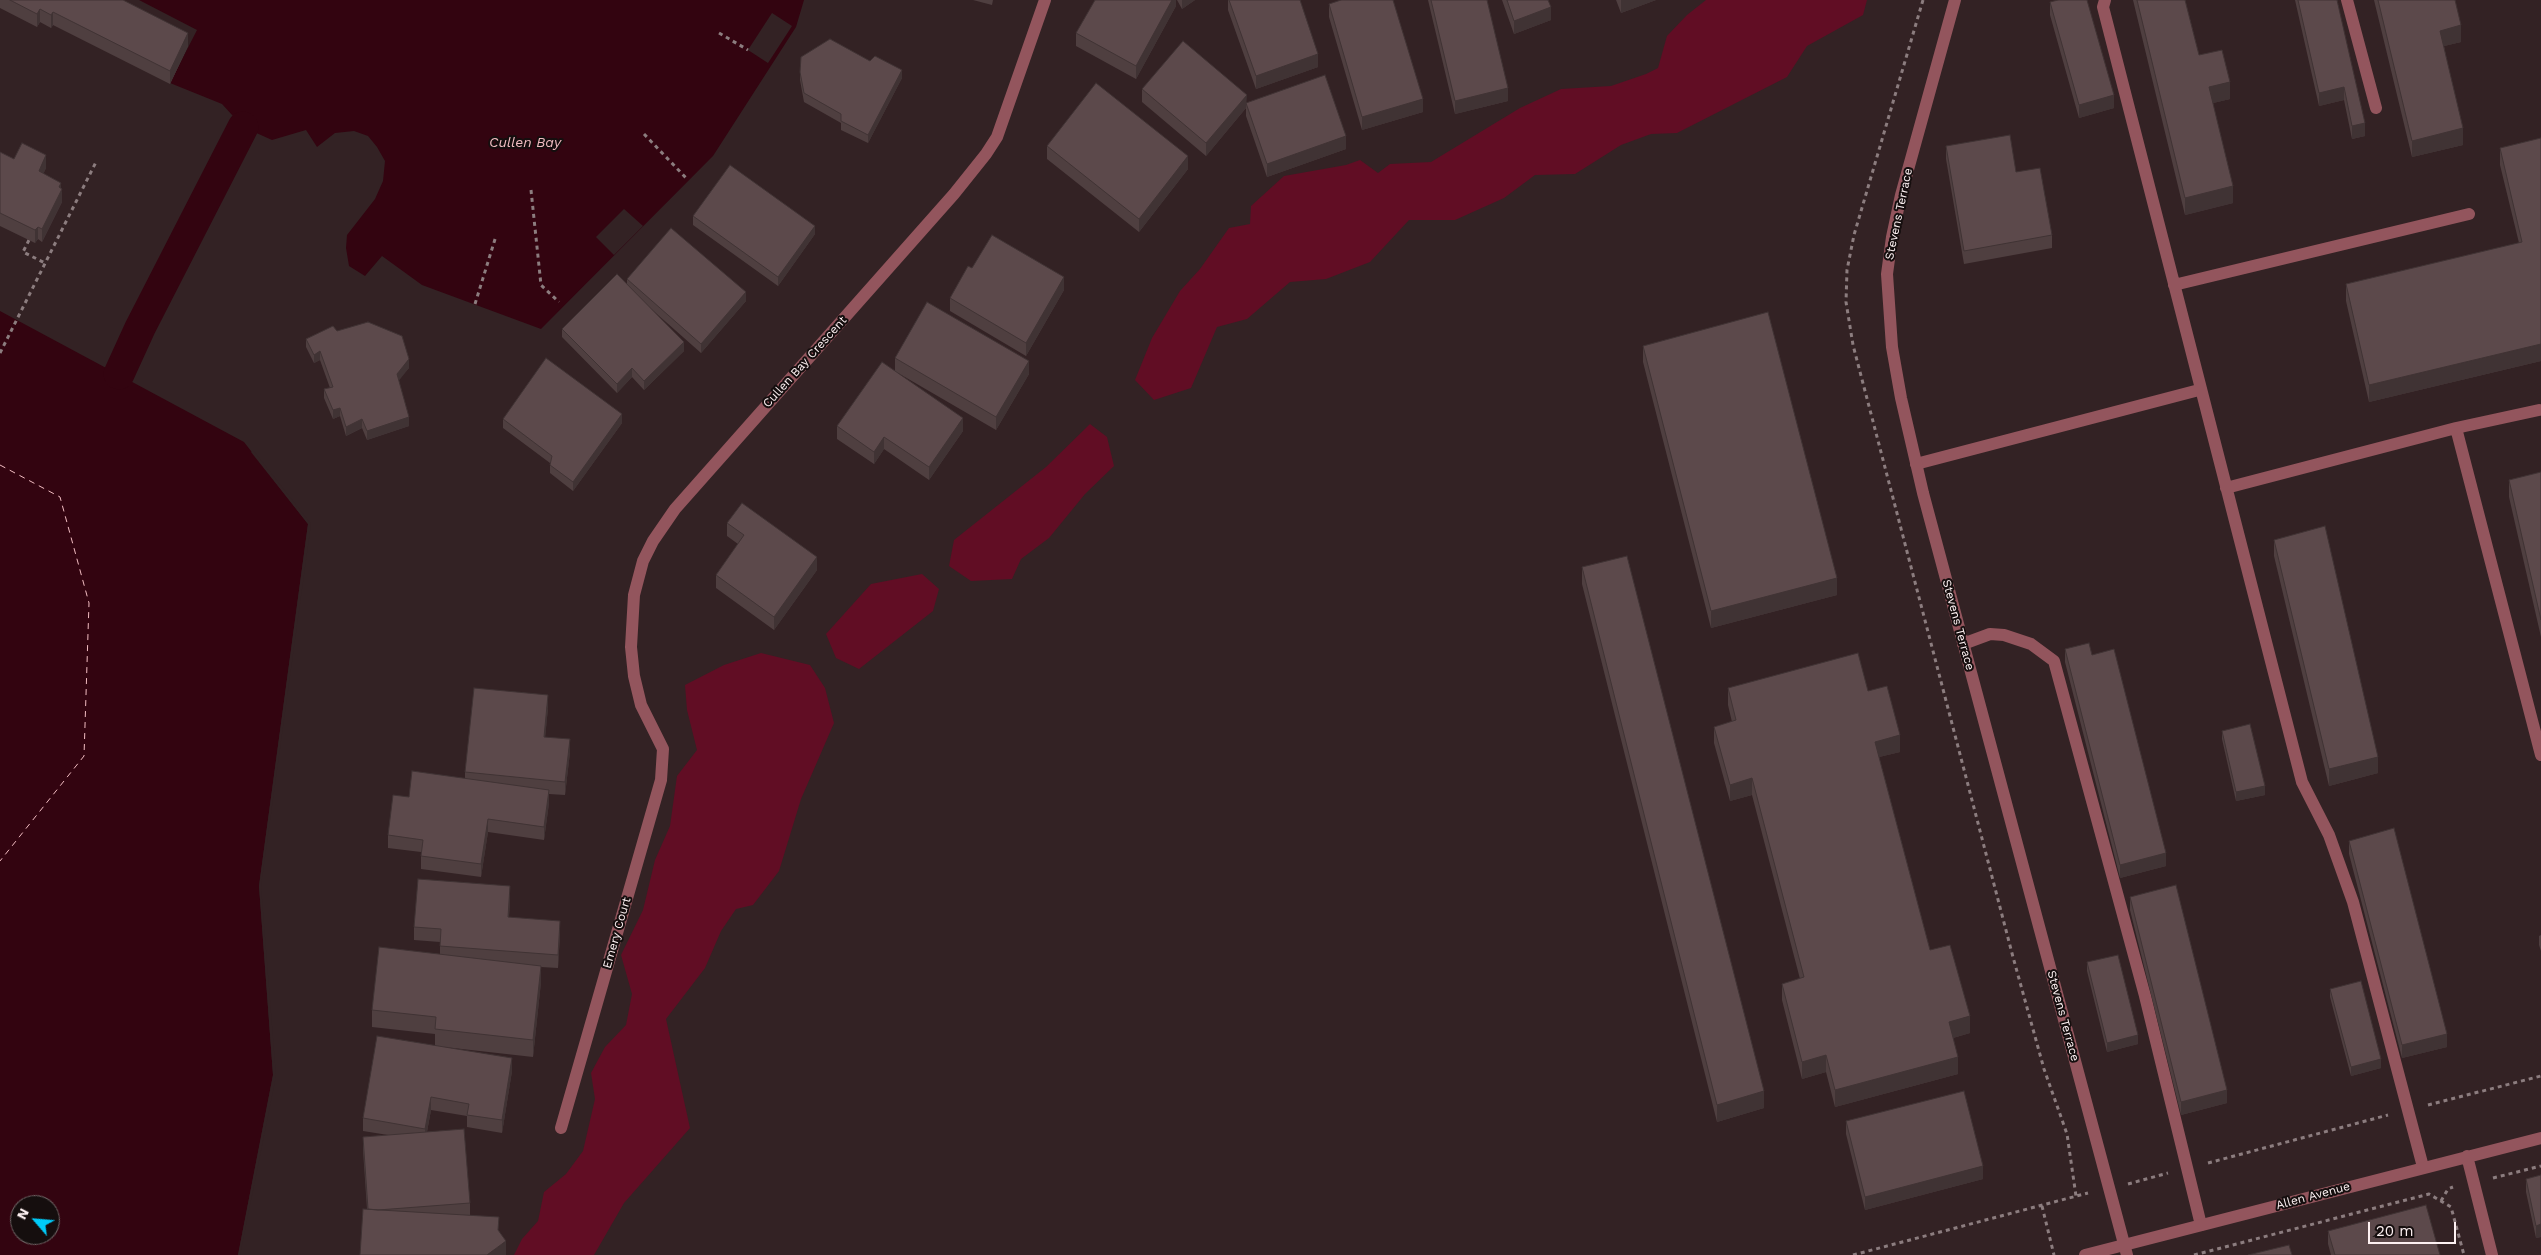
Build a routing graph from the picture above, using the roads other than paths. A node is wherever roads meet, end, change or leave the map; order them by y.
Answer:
1 (1045, 0) edge
2 (1955, 0) edge
3 (2105, 0) edge
4 (2348, 0) edge
5 (2376, 108) dead end
6 (2469, 214) dead end
7 (2174, 285) junction
8 (2199, 390) junction
9 (2539, 410) dead end
10 (2456, 428) junction
11 (1916, 464) junction
12 (2226, 488) junction
13 (1963, 644) junction
14 (658, 737) joint
15 (2541, 755) edge
16 (561, 1128) dead end
17 (2541, 1138) edge
18 (2467, 1156) junction
19 (2423, 1167) junction
20 (2201, 1225) junction
21 (2125, 1250) edge
22 (2084, 1255) edge
23 (2492, 1255) edge

1 - 14 street, Cullen Bay Crescent
2 - 11 street, Stevens Terrace
3 - 7 street
4 - 5 street
6 - 7 street
7 - 8 street
8 - 11 street
8 - 12 street
9 - 10 street
10 - 12 street
10 - 15 street
11 - 13 street, Stevens Terrace
12 - 19 street
13 - 20 street
13 - 21 street, Stevens Terrace
14 - 16 street, Emery Court
17 - 18 street, Allen Avenue
18 - 19 street, Allen Avenue
18 - 23 street
19 - 20 street, Allen Avenue
20 - 21 street, Allen Avenue
21 - 22 street, Allen Avenue

